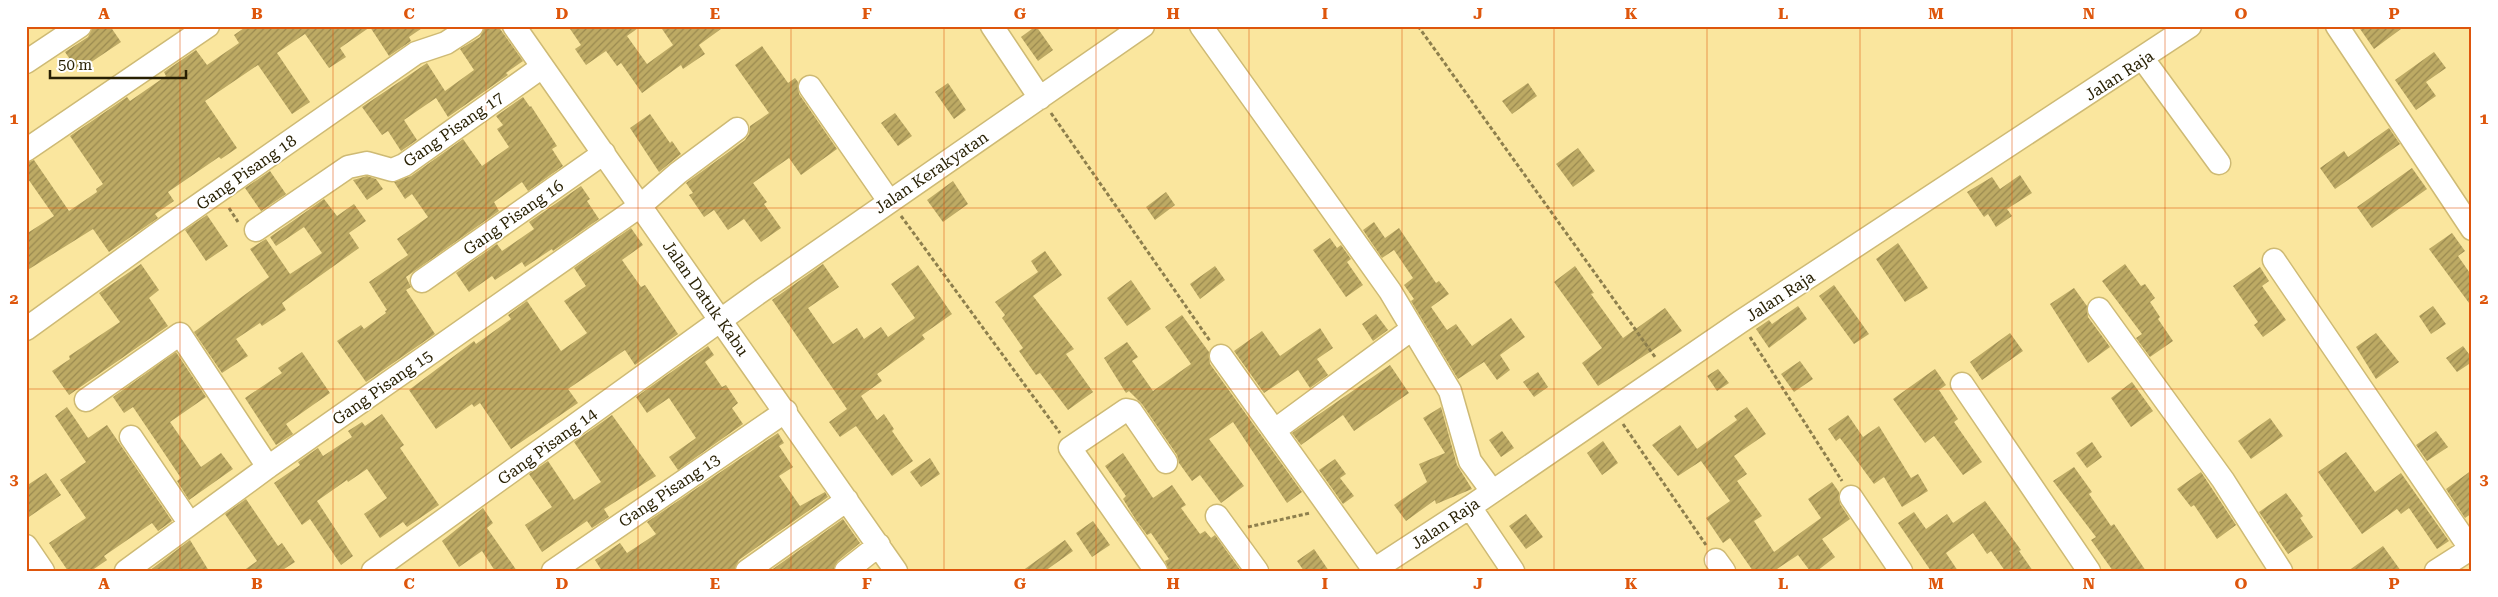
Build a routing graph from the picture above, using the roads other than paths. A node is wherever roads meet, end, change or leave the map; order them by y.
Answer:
1 (80, 26) edge
2 (208, 26) edge
3 (472, 26) edge
4 (514, 26) edge
5 (992, 26) edge
6 (1143, 26) edge
7 (1201, 26) edge
8 (2190, 26) edge
9 (2337, 26) edge
10 (26, 62) edge
11 (2148, 65) junction
12 (542, 67) junction
13 (810, 87) dead end
14 (1040, 98) junction
15 (737, 129) dead end
16 (26, 150) edge
17 (604, 153) junction
18 (2219, 163) dead end
19 (889, 201) junction
20 (640, 206) junction
21 (2472, 229) edge
22 (256, 230) road end
23 (2274, 260) dead end
24 (422, 281) dead end
25 (2099, 309) dead end
26 (721, 321) junction
27 (26, 329) edge
28 (1412, 329) junction
29 (1221, 356) road end
30 (1962, 384) dead end
31 (86, 400) dead end
32 (786, 411) junction
33 (1275, 430) junction
34 (131, 437) dead end
35 (1166, 462) dead end
36 (268, 467) junction
37 (1492, 492) junction
38 (1851, 497) road end
39 (847, 500) junction
40 (1470, 507) junction
41 (1218, 516) road end
42 (190, 524) junction
43 (879, 545) junction
44 (26, 546) edge
45 (2471, 549) edge
46 (1373, 570) edge
47 (43, 571) edge
48 (126, 571) edge
49 (373, 571) edge
50 (553, 571) edge
51 (747, 571) edge
52 (846, 571) edge
53 (896, 571) edge
54 (1156, 571) edge
55 (1257, 571) edge
56 (1513, 571) edge
57 (1901, 571) edge
58 (2089, 571) edge
59 (2282, 571) edge
60 (2436, 571) edge

1 - 10 street
2 - 16 street
3 - 27 street, Gang Pisang 18
4 - 12 street, Jalan Datuk Kabu
5 - 14 street
6 - 14 street, Jalan Kerakyatan
7 - 28 street
8 - 11 street, Jalan Raja
9 - 21 street
11 - 18 street
11 - 37 street, Jalan Raja
12 - 17 street, Jalan Datuk Kabu
12 - 22 street, Gang Pisang 17
13 - 19 street
14 - 19 street, Jalan Kerakyatan
15 - 20 street, Gang Pisang 15
17 - 20 street, Jalan Datuk Kabu
17 - 24 street, Gang Pisang 16
19 - 26 street, Jalan Kerakyatan
20 - 26 street, Jalan Datuk Kabu
20 - 36 street, Gang Pisang 15
23 - 45 street
25 - 59 street
26 - 32 street, Jalan Datuk Kabu
26 - 49 street, Gang Pisang 14
28 - 33 street
28 - 37 street
29 - 33 street
30 - 58 street
31 - 36 street
32 - 39 street, Jalan Datuk Kabu
32 - 50 street, Gang Pisang 13
33 - 46 street
34 - 42 street
35 - 54 street
36 - 42 street, Gang Pisang 15
37 - 40 street, Jalan Raja
38 - 57 street
39 - 43 street, Jalan Datuk Kabu
39 - 51 street
40 - 46 street, Jalan Raja
40 - 56 street
41 - 55 street
42 - 48 street, Gang Pisang 15
43 - 52 street
43 - 53 street, Jalan Datuk Kabu
44 - 47 street
45 - 60 street

